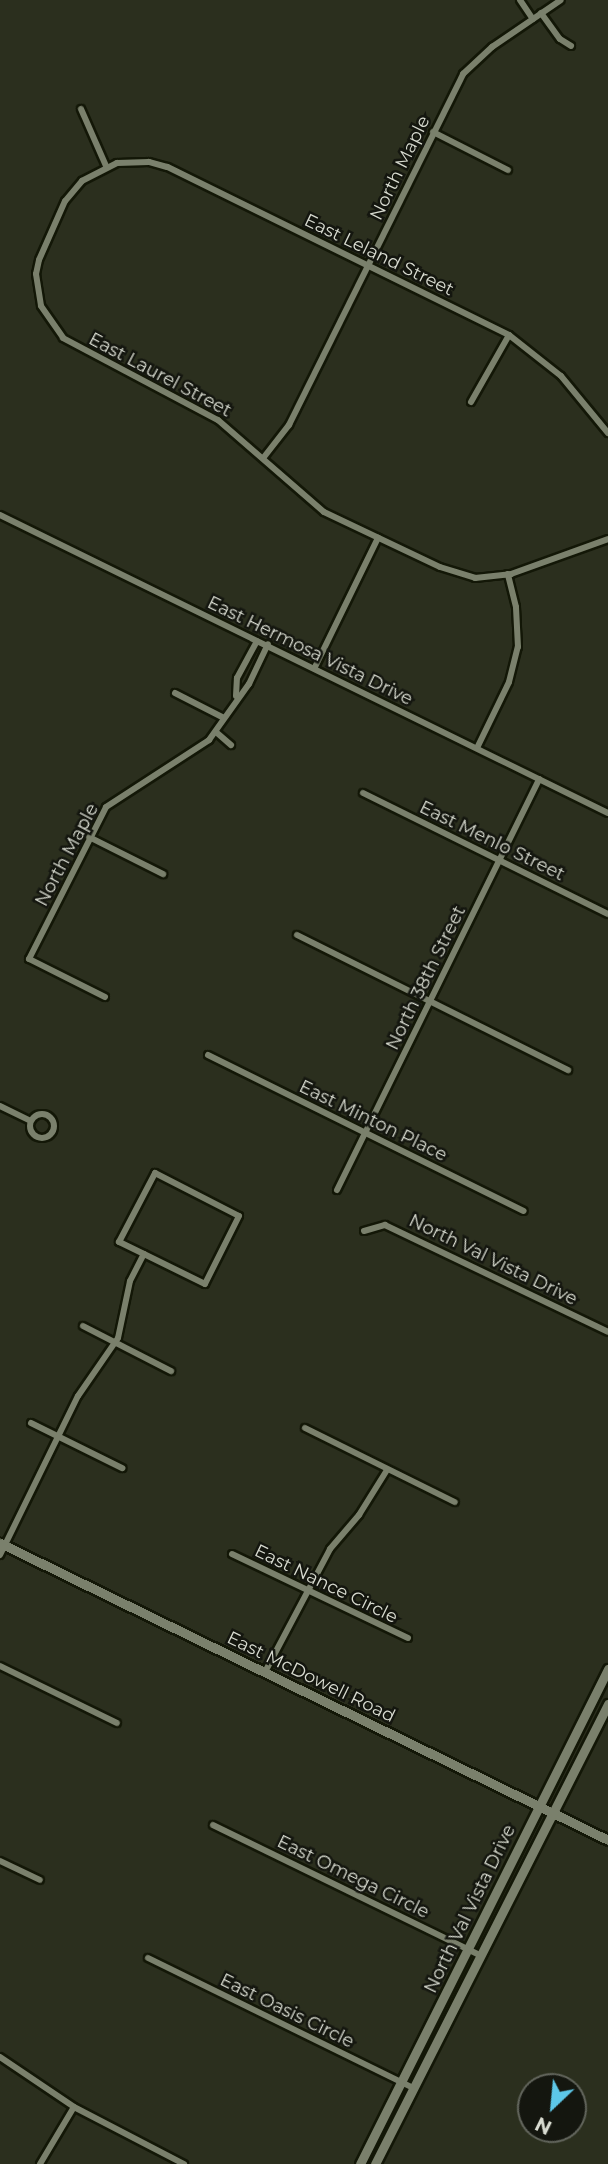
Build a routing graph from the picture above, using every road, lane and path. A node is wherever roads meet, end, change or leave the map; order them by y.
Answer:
1 (520, 0) edge
2 (561, 0) edge
3 (541, 13) junction
4 (533, 19) junction
5 (571, 46) dead end
6 (81, 109) dead end
7 (433, 132) junction
8 (106, 166) junction
9 (508, 170) dead end
10 (368, 265) junction
11 (509, 335) junction
12 (471, 402) dead end
13 (608, 433) edge
14 (264, 457) junction
15 (0, 515) edge
16 (378, 538) junction
17 (608, 540) edge
18 (508, 574) junction
19 (257, 641) junction
20 (268, 644) junction
21 (315, 667) junction
22 (175, 693) dead end
23 (236, 696) junction
24 (224, 718) junction
25 (216, 733) junction
26 (231, 745) dead end
27 (477, 748) junction
28 (539, 779) junction
29 (363, 793) dead end
30 (608, 813) edge
31 (89, 837) junction
32 (499, 860) junction
33 (163, 874) dead end
34 (608, 914) edge
35 (297, 935) dead end
36 (105, 997) dead end
37 (430, 1001) junction
38 (208, 1055) dead end
39 (568, 1069) dead end
40 (0, 1106) edge
41 (31, 1121) junction
42 (366, 1133) junction
43 (337, 1190) dead end
44 (524, 1211) dead end
45 (364, 1231) dead end
46 (144, 1254) junction
47 (83, 1326) dead end
48 (608, 1332) edge
49 (115, 1342) junction
50 (171, 1371) dead end
51 (32, 1423) dead end
52 (305, 1429) dead end
53 (58, 1437) junction
54 (122, 1468) dead end
55 (387, 1470) junction
56 (454, 1502) dead end
57 (2, 1544) edge
58 (233, 1554) dead end
59 (0, 1555) edge
60 (307, 1591) junction
61 (408, 1638) dead end
62 (0, 1665) edge
63 (608, 1669) edge
64 (265, 1672) junction
65 (608, 1704) edge
66 (117, 1723) dead end
67 (539, 1806) junction
68 (553, 1813) junction
69 (213, 1825) dead end
70 (608, 1840) edge
71 (0, 1861) edge
72 (40, 1880) dead end
73 (468, 1949) junction
74 (481, 1955) junction
75 (148, 1958) dead end
76 (0, 2057) edge
77 (401, 2082) junction
78 (413, 2088) junction
79 (74, 2106) junction
80 (40, 2164) edge
81 (184, 2164) edge
82 (360, 2164) edge
83 (375, 2164) edge

1 - 4 street
2 - 3 street, North Maple
3 - 4 street, North Maple
3 - 5 street
4 - 7 street, North Maple
6 - 8 street
7 - 9 street
7 - 10 street, North Maple
8 - 10 street, East Leland Street
8 - 14 street, East Laurel Street
10 - 11 street, East Leland Street
10 - 14 street, North Maple
11 - 12 street
11 - 13 street, East Leland Street
14 - 16 street, East Laurel Street
15 - 19 street, East Hermosa Vista Drive
16 - 18 street, East Laurel Street
16 - 21 street
17 - 18 street, East Laurel Street
18 - 27 street
19 - 20 street, East Hermosa Vista Drive
19 - 23 street, North Maple
20 - 21 street, East Hermosa Vista Drive
20 - 23 street, North Maple
21 - 27 street, East Hermosa Vista Drive
22 - 24 street
23 - 24 street, North Maple
24 - 25 street, North Maple
25 - 26 street
25 - 31 street, North Maple
27 - 28 street, East Hermosa Vista Drive
28 - 30 street, East Hermosa Vista Drive
28 - 32 street, North 38th Street
29 - 32 street, East Menlo Street
31 - 33 street
31 - 36 street, North Maple
32 - 34 street, East Menlo Street
32 - 37 street, North 38th Street
35 - 37 street
37 - 39 street
37 - 42 street, North 38th Street
38 - 42 street, East Minton Place
40 - 41 street
41 - 41 street
42 - 43 street, North 38th Street
42 - 44 street, East Minton Place
45 - 48 street, North Val Vista Drive
46 - 46 street
46 - 49 street
47 - 49 street
49 - 50 street
49 - 53 street
51 - 53 street
52 - 55 street
53 - 54 street
53 - 57 street
55 - 56 street
55 - 60 street
57 - 59 street
57 - 64 main road, East McDowell Road
58 - 60 street, East Nance Circle
60 - 61 street, East Nance Circle
60 - 64 street
62 - 66 street
63 - 67 main road, North Val Vista Drive
64 - 67 main road, East McDowell Road
65 - 68 main road, North Val Vista Drive
67 - 68 main road, East McDowell Road
67 - 73 main road, North Val Vista Drive
68 - 70 main road, East McDowell Road
68 - 74 main road, North Val Vista Drive
69 - 73 street, East Omega Circle
71 - 72 street
73 - 74 street, East Omega Circle
73 - 77 main road, North Val Vista Drive
74 - 78 main road, North Val Vista Drive
75 - 77 street, East Oasis Circle
76 - 79 street
77 - 78 street, East Oasis Circle
77 - 82 main road, North Val Vista Drive
78 - 83 main road, North Val Vista Drive
79 - 80 street
79 - 81 street

